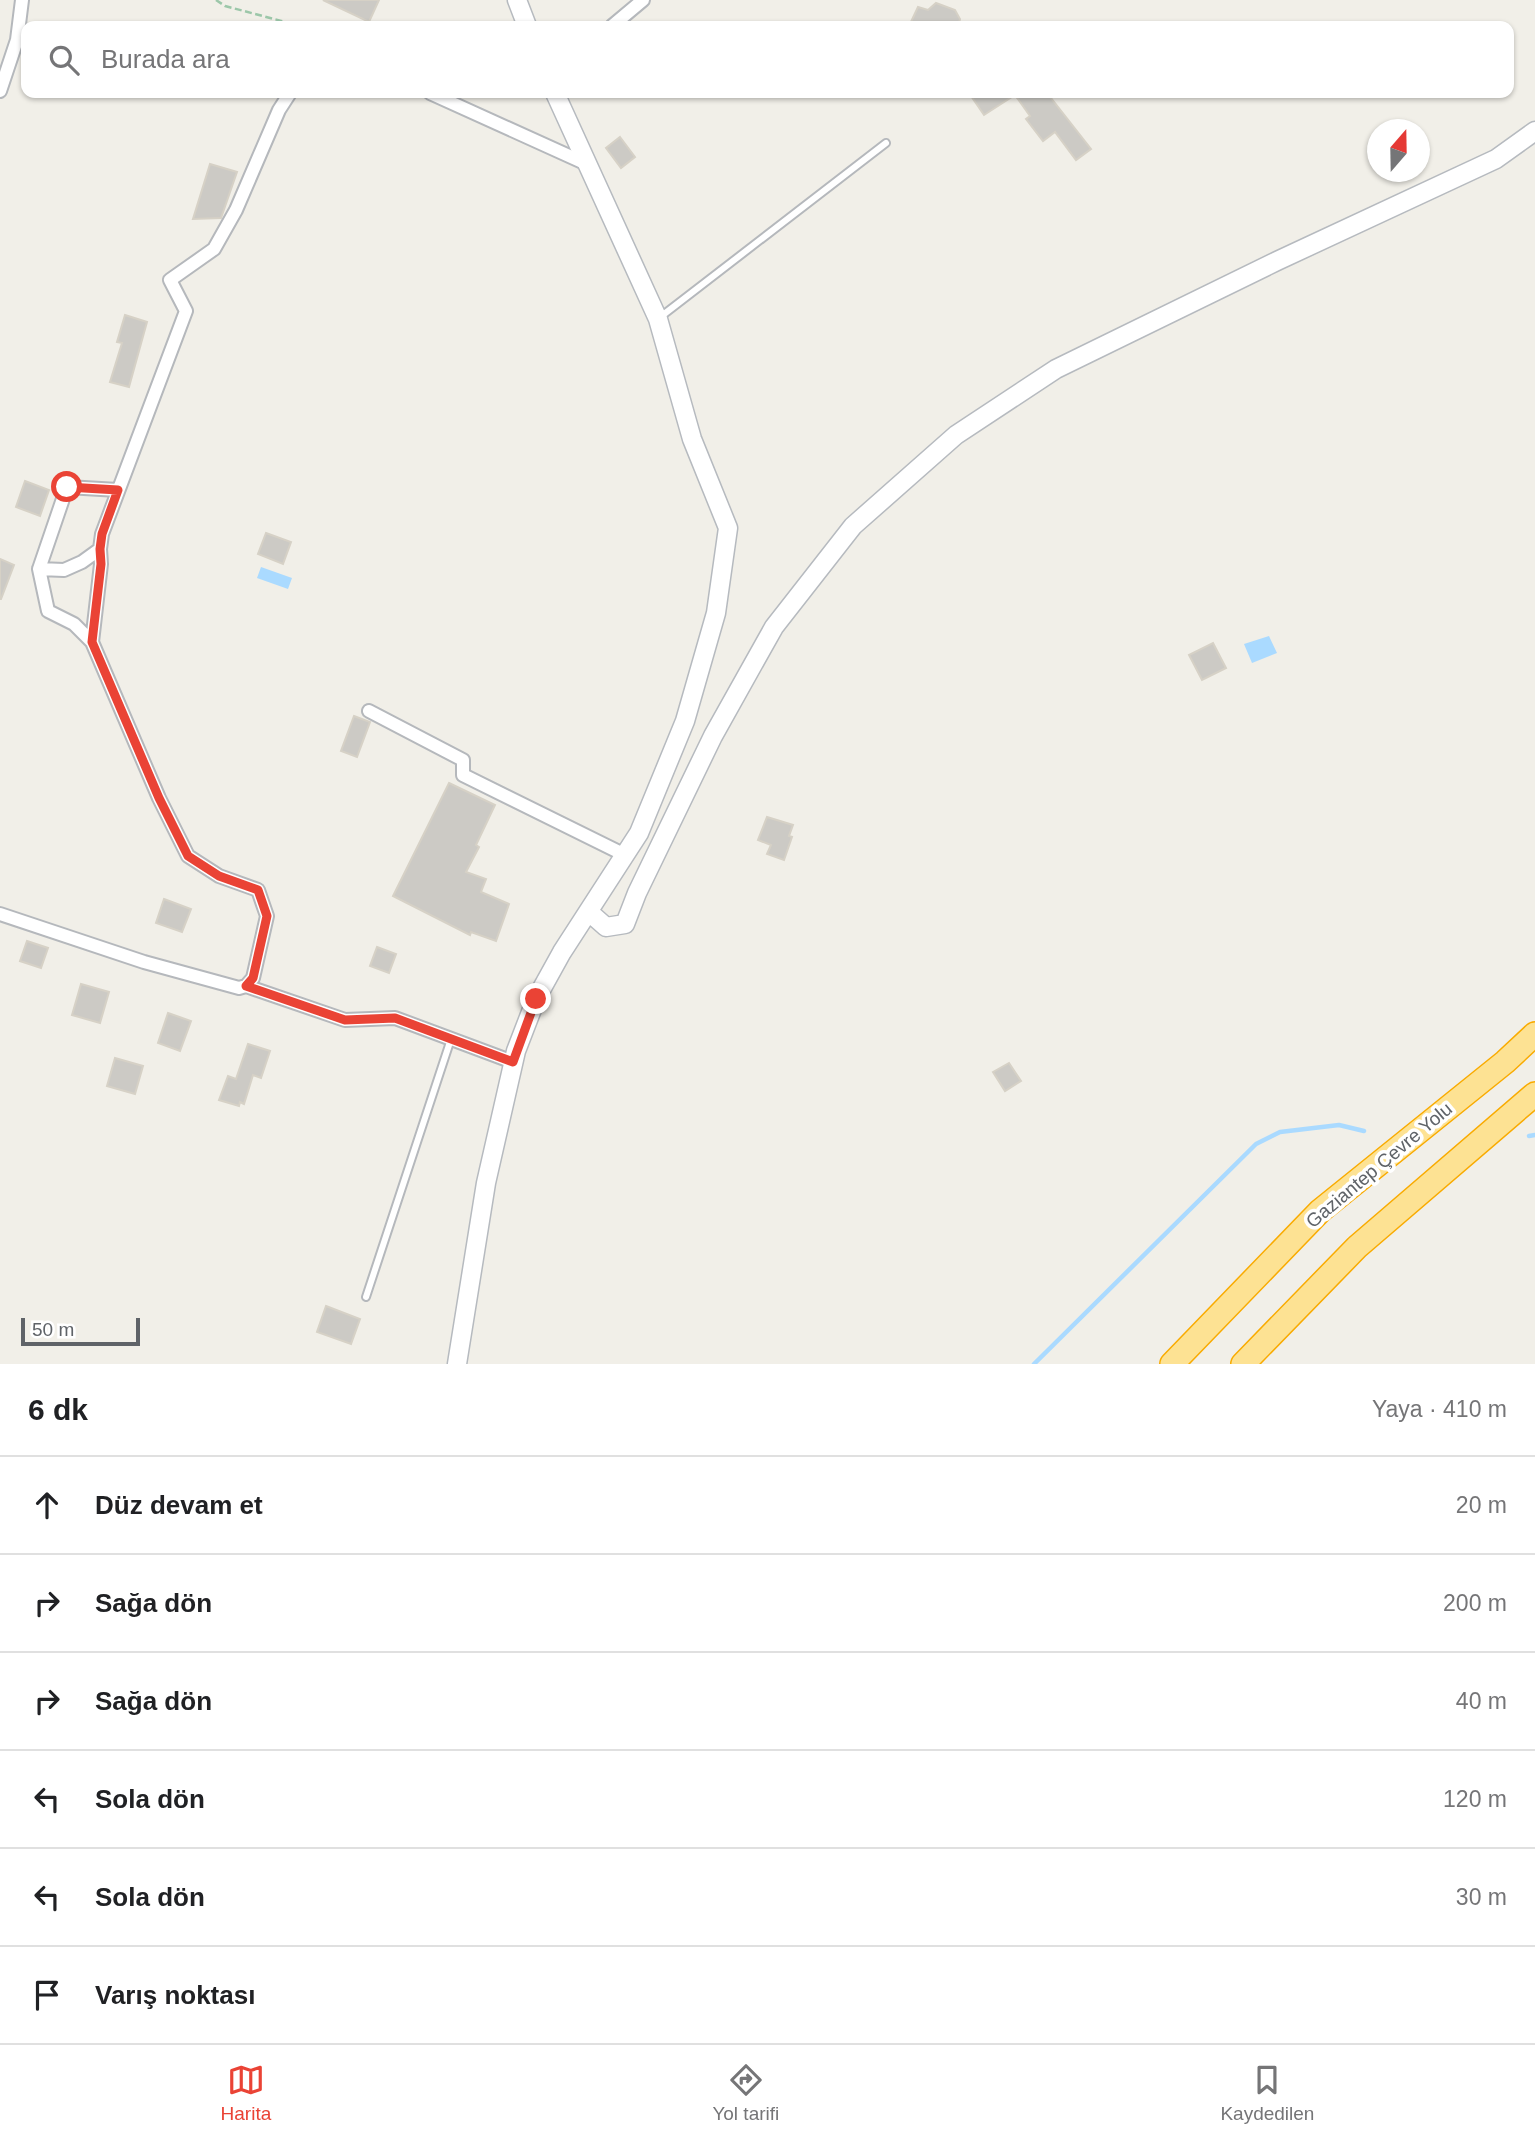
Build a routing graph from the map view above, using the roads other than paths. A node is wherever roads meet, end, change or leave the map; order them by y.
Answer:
1 (22, 0) edge
2 (517, 0) edge
3 (643, 0) edge
4 (525, 21) edge
5 (618, 21) edge
6 (0, 91) edge
7 (287, 98) edge
8 (441, 98) edge
9 (557, 98) edge
10 (1535, 131) edge
11 (886, 143) dead end
12 (589, 165) junction
13 (658, 319) junction
14 (118, 490) junction
15 (100, 549) junction
16 (39, 569) junction
17 (92, 642) junction
18 (369, 711) dead end
19 (625, 855) junction
20 (589, 912) junction
21 (0, 914) edge
22 (246, 986) junction
23 (1535, 1034) edge
24 (451, 1039) junction
25 (513, 1062) junction
26 (1535, 1094) edge
27 (366, 1297) dead end
28 (457, 1364) edge
29 (1172, 1364) edge
30 (1243, 1364) edge

1 - 6 street
2 - 4 street
3 - 5 street
7 - 14 street
8 - 12 street
9 - 12 street
10 - 20 street
11 - 13 lane
12 - 13 street
13 - 19 street
14 - 15 street
14 - 16 street
15 - 16 street
15 - 17 street
16 - 17 street
17 - 22 street
18 - 19 street
19 - 20 street
20 - 25 street
21 - 22 street
22 - 24 street
23 - 29 highway, Gaziantep Çevre Yolu
24 - 25 street
24 - 27 lane
25 - 28 street
26 - 30 highway

